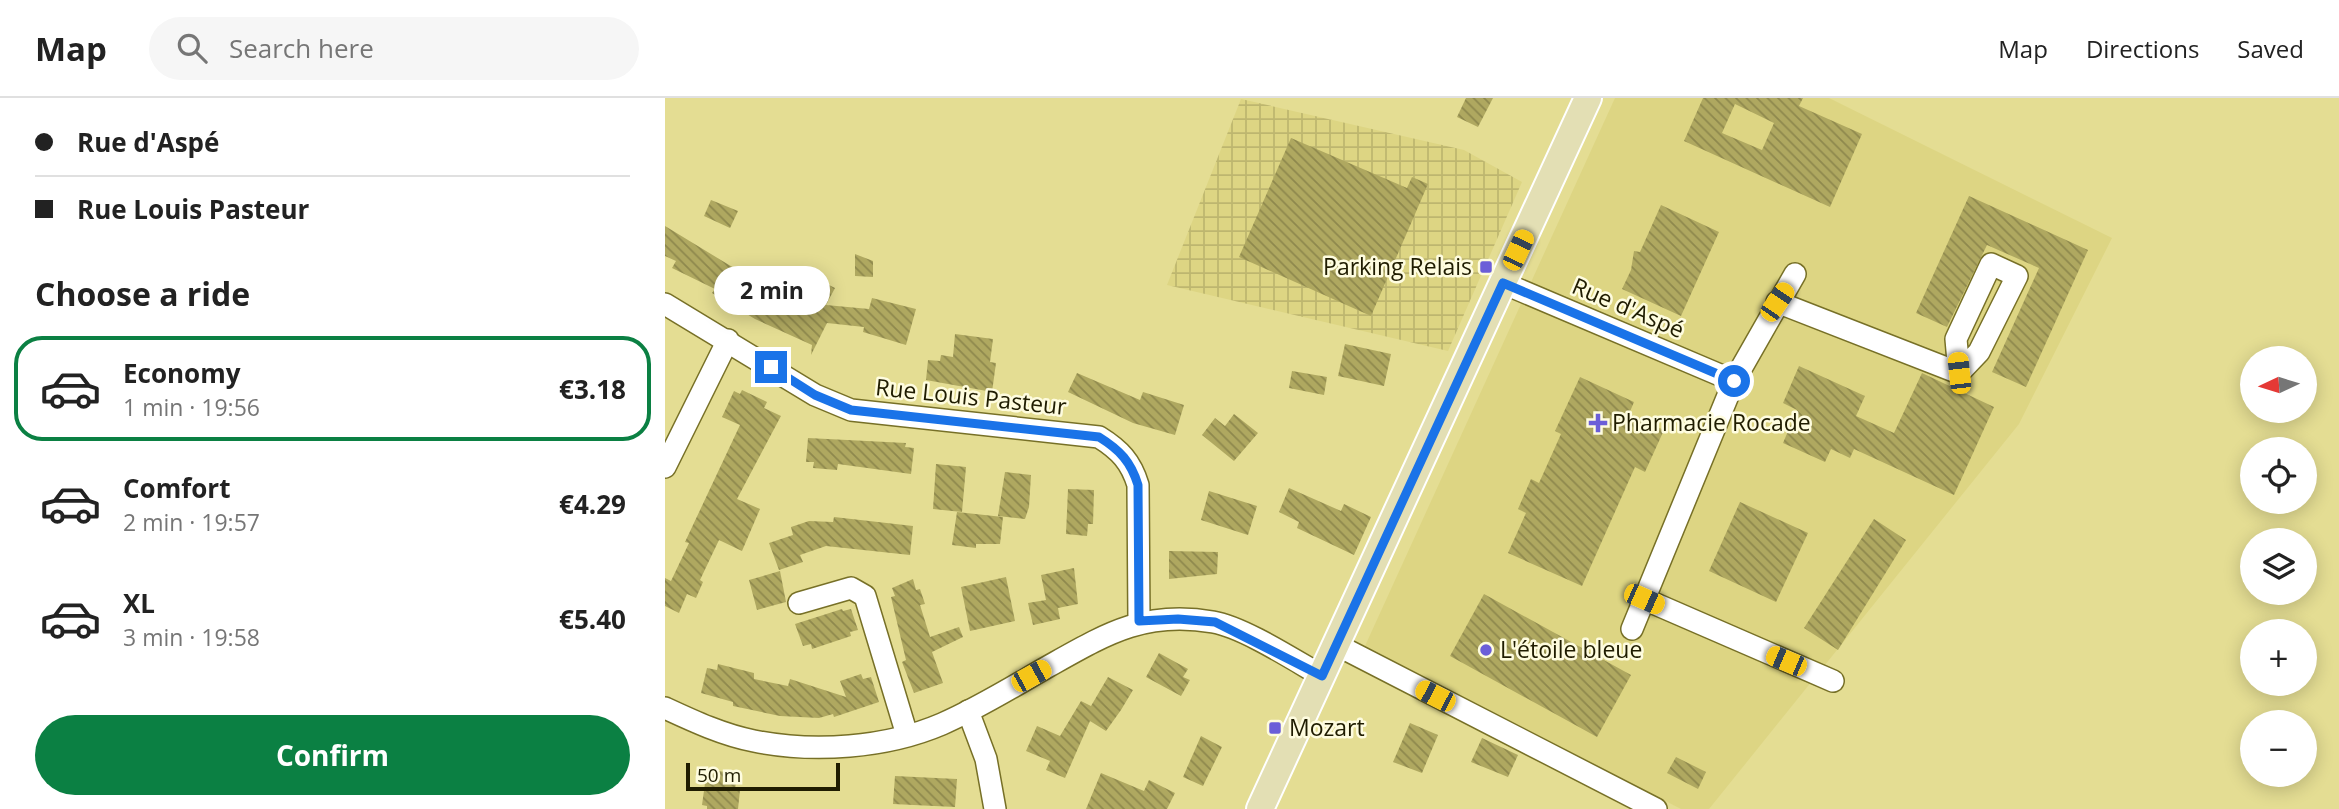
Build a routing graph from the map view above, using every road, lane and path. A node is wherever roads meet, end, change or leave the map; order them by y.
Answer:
1 (1588, 98) edge
2 (1795, 274) dead end
3 (1503, 283) junction
4 (1777, 302) junction
5 (665, 304) edge
6 (728, 340) junction
7 (1959, 373) dead end
8 (1734, 381) junction
9 (665, 467) edge
10 (1644, 599) junction
11 (799, 603) dead end
12 (1139, 621) junction
13 (1632, 629) dead end
14 (1337, 645) junction
15 (1322, 676) junction
16 (1833, 681) dead end
17 (665, 708) edge
18 (968, 711) junction
19 (907, 735) junction
20 (995, 809) edge
21 (1260, 809) edge
22 (1656, 809) edge

1 - 3 main road
2 - 4 street
3 - 8 street, Rue d'Aspé
3 - 14 main road
4 - 7 street
4 - 8 street
5 - 6 street, Rue Louis Pasteur
6 - 9 street
6 - 12 street, Rue Louis Pasteur
8 - 10 street
10 - 13 street
10 - 16 street
11 - 19 street
12 - 15 street
12 - 18 street
14 - 15 main road
14 - 22 street
15 - 21 main road
17 - 19 street
18 - 19 street
18 - 20 street

